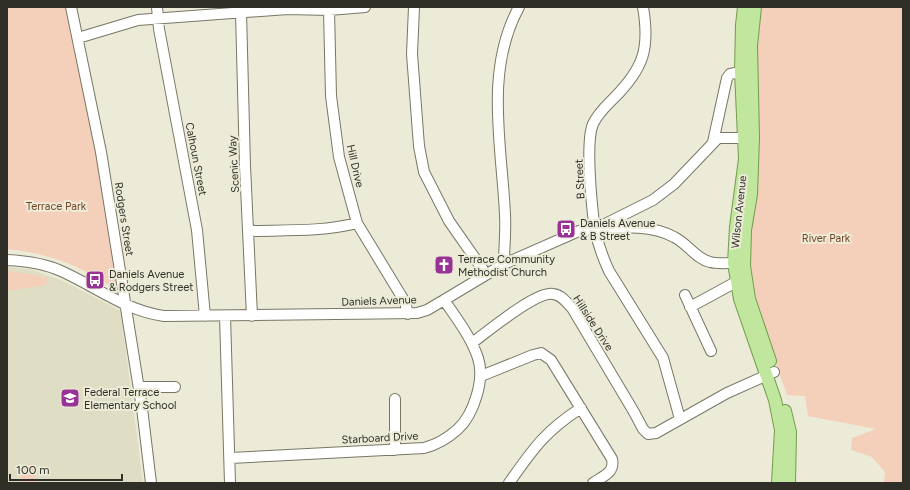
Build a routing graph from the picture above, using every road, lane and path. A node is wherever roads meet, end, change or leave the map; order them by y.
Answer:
1 (71, 7) edge
2 (156, 7) edge
3 (365, 7) edge
4 (414, 7) edge
5 (519, 7) edge
6 (643, 7) edge
7 (744, 7) edge
8 (755, 7) edge
9 (328, 10) junction
10 (241, 12) junction
11 (158, 19) junction
12 (78, 38) junction
13 (741, 72) junction
14 (749, 138) junction
15 (713, 142) junction
16 (357, 223) junction
17 (595, 229) junction
18 (249, 230) junction
19 (7, 260) edge
20 (734, 263) junction
21 (504, 264) junction
22 (486, 274) junction
23 (736, 282) junction
24 (684, 295) dead end
25 (444, 300) junction
26 (126, 305) junction
27 (690, 307) junction
28 (408, 314) junction
29 (205, 316) junction
30 (225, 316) junction
31 (252, 316) junction
32 (472, 343) junction
33 (711, 351) dead end
34 (770, 373) junction
35 (481, 376) junction
36 (139, 387) junction
37 (175, 387) dead end
38 (394, 399) dead end
39 (580, 408) junction
40 (680, 420) junction
41 (395, 450) junction
42 (230, 458) junction
43 (151, 483) edge
44 (230, 483) edge
45 (509, 483) edge
46 (593, 483) edge
47 (778, 483) edge
48 (789, 483) edge

1 - 12 street, Rodgers Street
2 - 11 street, Calhoun Street
3 - 9 street
4 - 22 street
5 - 21 street
6 - 17 street, B Street
7 - 13 main road, Wilson Avenue
8 - 14 main road, Wilson Avenue
9 - 10 street
9 - 16 street, Hill Drive
10 - 11 street
10 - 18 street, Scenic Way
11 - 12 street
11 - 29 street, Calhoun Street
12 - 26 street, Rodgers Street
13 - 14 main road, Wilson Avenue
13 - 15 street, Daniels Avenue
14 - 15 street
14 - 20 main road, Wilson Avenue
14 - 34 main road, Wilson Avenue
15 - 17 street, Daniels Avenue
16 - 18 street
16 - 28 street, Hill Drive
17 - 20 street
17 - 21 street, Daniels Avenue
17 - 40 street, B Street
18 - 31 street, Scenic Way
19 - 26 street, Daniels Avenue
20 - 23 main road, Wilson Avenue
21 - 22 street, Daniels Avenue
22 - 25 street, Daniels Avenue
23 - 27 street
23 - 34 main road, Wilson Avenue
24 - 27 street
25 - 28 street, Daniels Avenue
25 - 32 street
26 - 29 street, Daniels Avenue
26 - 36 street, Rodgers Street
27 - 33 street
28 - 31 street, Daniels Avenue
29 - 30 street, Daniels Avenue
30 - 31 street, Daniels Avenue
30 - 42 street
32 - 35 street, Starboard Drive
32 - 40 street, Hillside Drive
34 - 40 street
34 - 47 main road, Wilson Avenue
34 - 48 main road, Wilson Avenue
35 - 39 street
35 - 41 street, Starboard Drive
36 - 37 street
36 - 43 street, Rodgers Street
38 - 41 street
39 - 45 street
39 - 46 street
41 - 42 street, Starboard Drive
42 - 44 street

